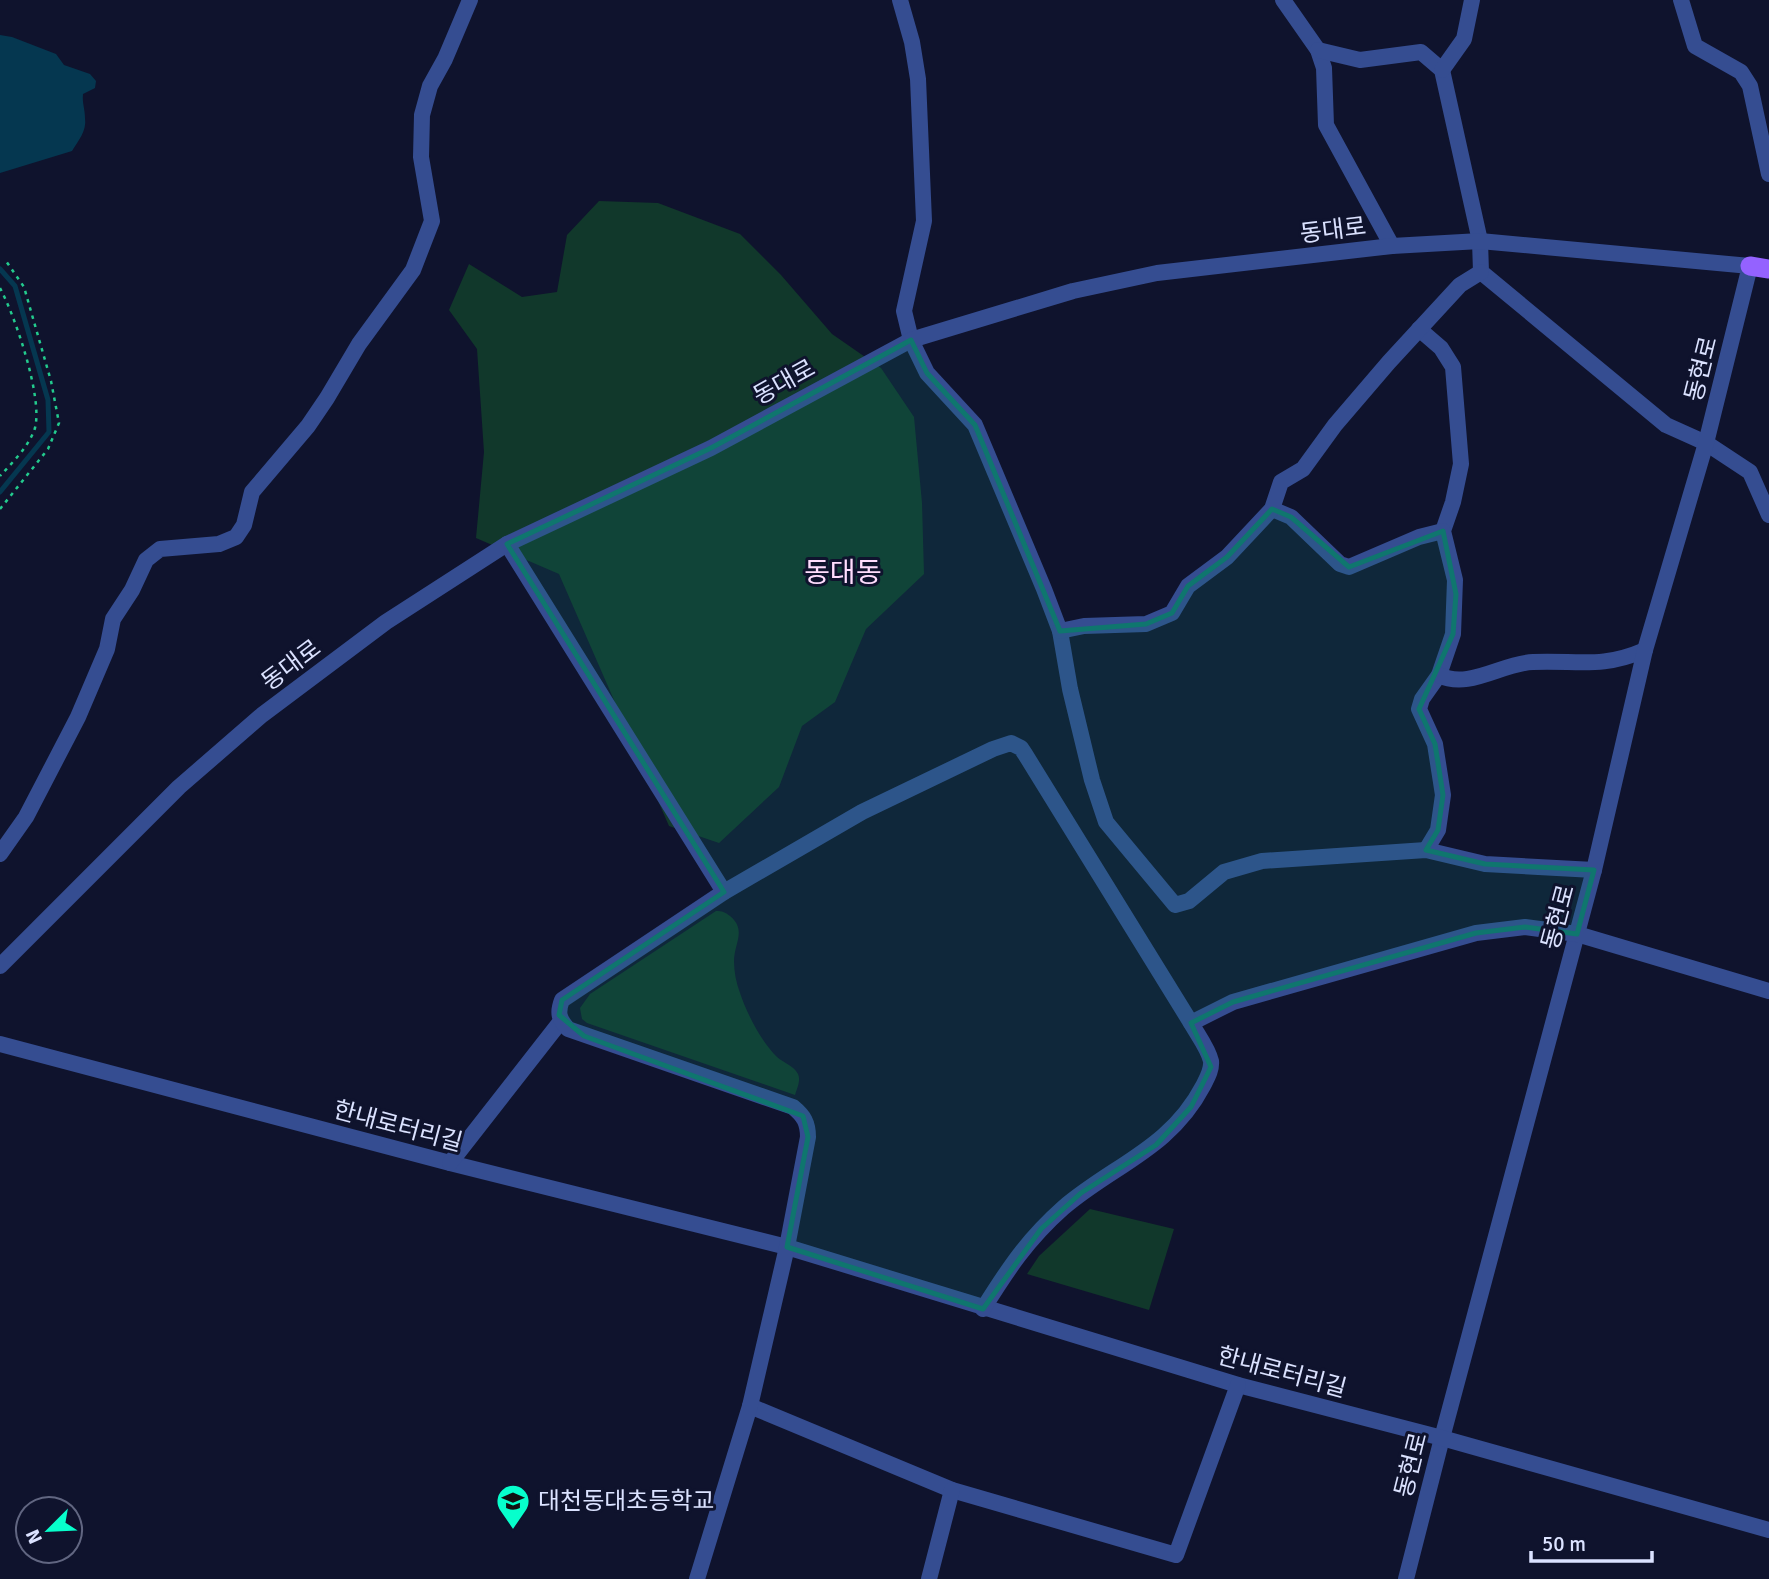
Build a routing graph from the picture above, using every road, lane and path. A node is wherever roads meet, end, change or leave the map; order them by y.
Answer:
1 (470, 0) edge
2 (900, 0) edge
3 (1283, 0) edge
4 (1472, 0) edge
5 (1681, 0) edge
6 (1318, 50) junction
7 (1442, 70) junction
8 (1769, 174) edge
9 (1480, 242) junction
10 (1392, 246) junction
11 (6, 261) dead end
12 (1760, 268) edge
13 (1481, 272) junction
14 (0, 288) edge
15 (1419, 329) junction
16 (911, 340) junction
17 (1706, 443) junction
18 (0, 476) edge
19 (0, 509) edge
20 (1272, 509) junction
21 (1769, 515) edge
22 (1443, 531) junction
23 (507, 544) junction
24 (1060, 631) junction
25 (1645, 650) junction
26 (1439, 675) junction
27 (1426, 850) junction
28 (0, 854) edge
29 (1594, 870) junction
30 (723, 892) junction
31 (1577, 934) junction
32 (2, 957) edge
33 (1769, 991) edge
34 (561, 1021) junction
35 (1191, 1023) junction
36 (0, 1044) edge
37 (450, 1163) junction
38 (787, 1247) junction
39 (983, 1309) junction
40 (1238, 1385) junction
41 (750, 1406) junction
42 (1441, 1437) junction
43 (952, 1490) junction
44 (1769, 1530) edge
45 (697, 1579) edge
46 (929, 1579) edge
47 (1406, 1579) edge

1 - 28 street
2 - 16 street
3 - 6 street
4 - 7 street
5 - 8 street
6 - 7 street
6 - 10 street
7 - 9 street
9 - 10 street, 동대로
9 - 12 street, 동대로
9 - 13 street
10 - 16 street, 동대로
11 - 19 path
12 - 17 street, 동현로
13 - 15 street
13 - 17 street
14 - 18 path
15 - 20 street
15 - 22 street
16 - 23 street, 동대로
16 - 24 street
17 - 21 street
17 - 25 street, 동현로
20 - 22 street
20 - 24 street
22 - 26 street
23 - 30 street
23 - 32 street, 동대로
24 - 27 street
25 - 26 street
25 - 29 street, 동현로
26 - 27 street
27 - 29 street
29 - 31 street, 동현로
30 - 34 street
30 - 35 street
31 - 33 street
31 - 35 street
31 - 42 street, 동현로
34 - 37 street
34 - 38 street
35 - 39 street
36 - 37 street, 한내로터리길
37 - 38 street, 한내로터리길
38 - 39 street, 한내로터리길
38 - 41 street
39 - 40 street, 한내로터리길
40 - 42 street, 한내로터리길
40 - 43 street
41 - 43 street
41 - 45 street
42 - 44 street, 한내로터리길
42 - 47 street, 동현로
43 - 46 street

